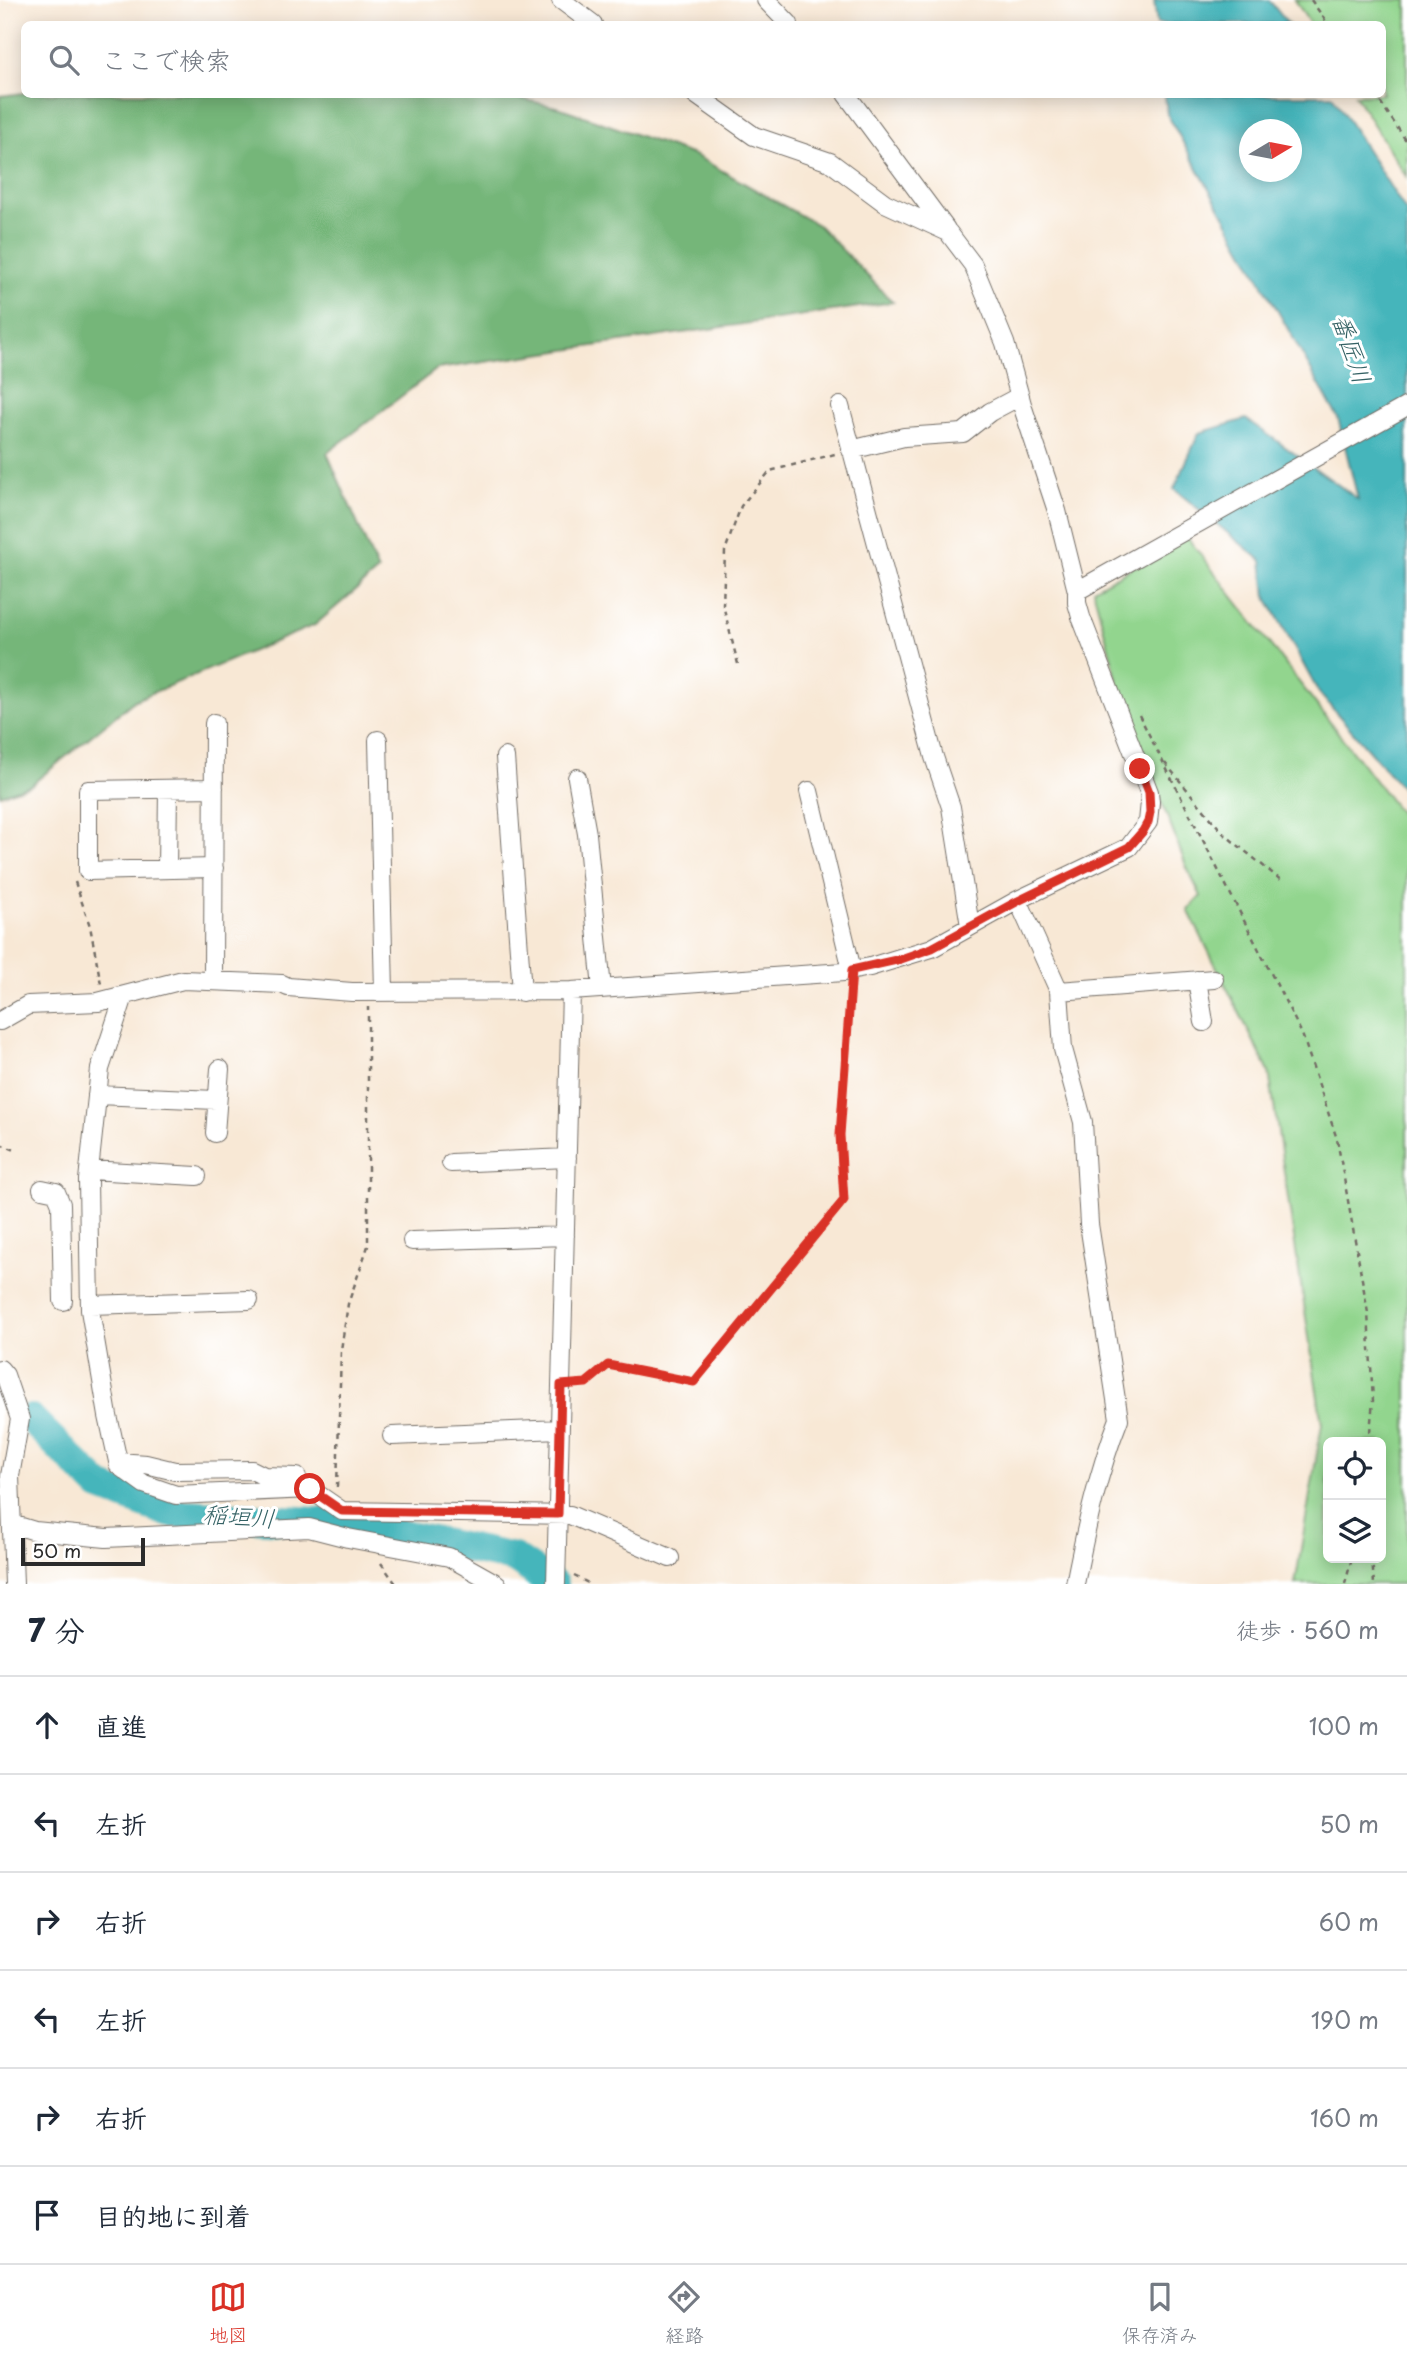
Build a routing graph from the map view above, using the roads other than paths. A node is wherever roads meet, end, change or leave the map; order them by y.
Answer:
1 (561, 0) edge
2 (766, 0) edge
3 (589, 21) edge
4 (786, 21) edge
5 (701, 98) edge
6 (849, 98) edge
7 (948, 232) junction
8 (1020, 396) junction
9 (839, 406) dead end
10 (1407, 406) edge
11 (852, 450) junction
12 (1077, 591) junction
13 (214, 723) dead end
14 (378, 740) dead end
15 (505, 757) dead end
16 (577, 778) dead end
17 (214, 788) junction
18 (168, 789) junction
19 (809, 791) dead end
20 (214, 868) junction
21 (167, 869) junction
22 (1018, 901) junction
23 (970, 926) junction
24 (852, 970) junction
25 (213, 980) junction
26 (602, 989) junction
27 (571, 991) junction
28 (1059, 991) junction
29 (376, 992) junction
30 (522, 992) junction
31 (124, 996) junction
32 (2, 1019) edge
33 (1203, 1021) dead end
34 (220, 1069) dead end
35 (97, 1095) junction
36 (216, 1100) junction
37 (215, 1133) dead end
38 (567, 1158) junction
39 (451, 1163) dead end
40 (89, 1170) junction
41 (197, 1175) dead end
42 (42, 1189) dead end
43 (88, 1210) junction
44 (60, 1212) junction
45 (565, 1236) junction
46 (412, 1241) dead end
47 (249, 1300) dead end
48 (62, 1301) dead end
49 (90, 1305) junction
50 (0, 1369) edge
51 (560, 1429) junction
52 (392, 1436) dead end
53 (118, 1462) junction
54 (297, 1477) dead end
55 (558, 1514) junction
56 (12, 1524) junction
57 (670, 1558) dead end
58 (557, 1576) edge
59 (14, 1584) edge
60 (497, 1584) edge
61 (1075, 1584) edge

1 - 3 street
2 - 4 street
5 - 7 street
6 - 7 street
7 - 8 street
8 - 11 street
8 - 12 street
9 - 11 street
10 - 12 street
11 - 23 street
12 - 22 street
13 - 17 street
14 - 29 street
15 - 30 street
16 - 26 street
17 - 18 street
17 - 20 street
18 - 21 street
18 - 21 street
19 - 24 street
20 - 21 street
20 - 25 street
22 - 23 street
22 - 28 street
23 - 24 street
24 - 26 street
25 - 29 street
25 - 31 street
26 - 27 street
27 - 30 street
27 - 38 street
28 - 33 street
28 - 61 street
29 - 30 street
31 - 32 street
31 - 35 street
34 - 36 street
35 - 36 street
35 - 40 street
36 - 37 street
38 - 39 street
38 - 45 street
40 - 41 street
40 - 43 street
42 - 44 street
43 - 44 street
43 - 49 street
44 - 48 street
45 - 46 street
45 - 51 street
47 - 49 street
49 - 53 street
50 - 56 street
51 - 52 street
51 - 55 street
53 - 54 street
53 - 55 street
55 - 57 street
55 - 58 street
56 - 59 street
56 - 60 street

